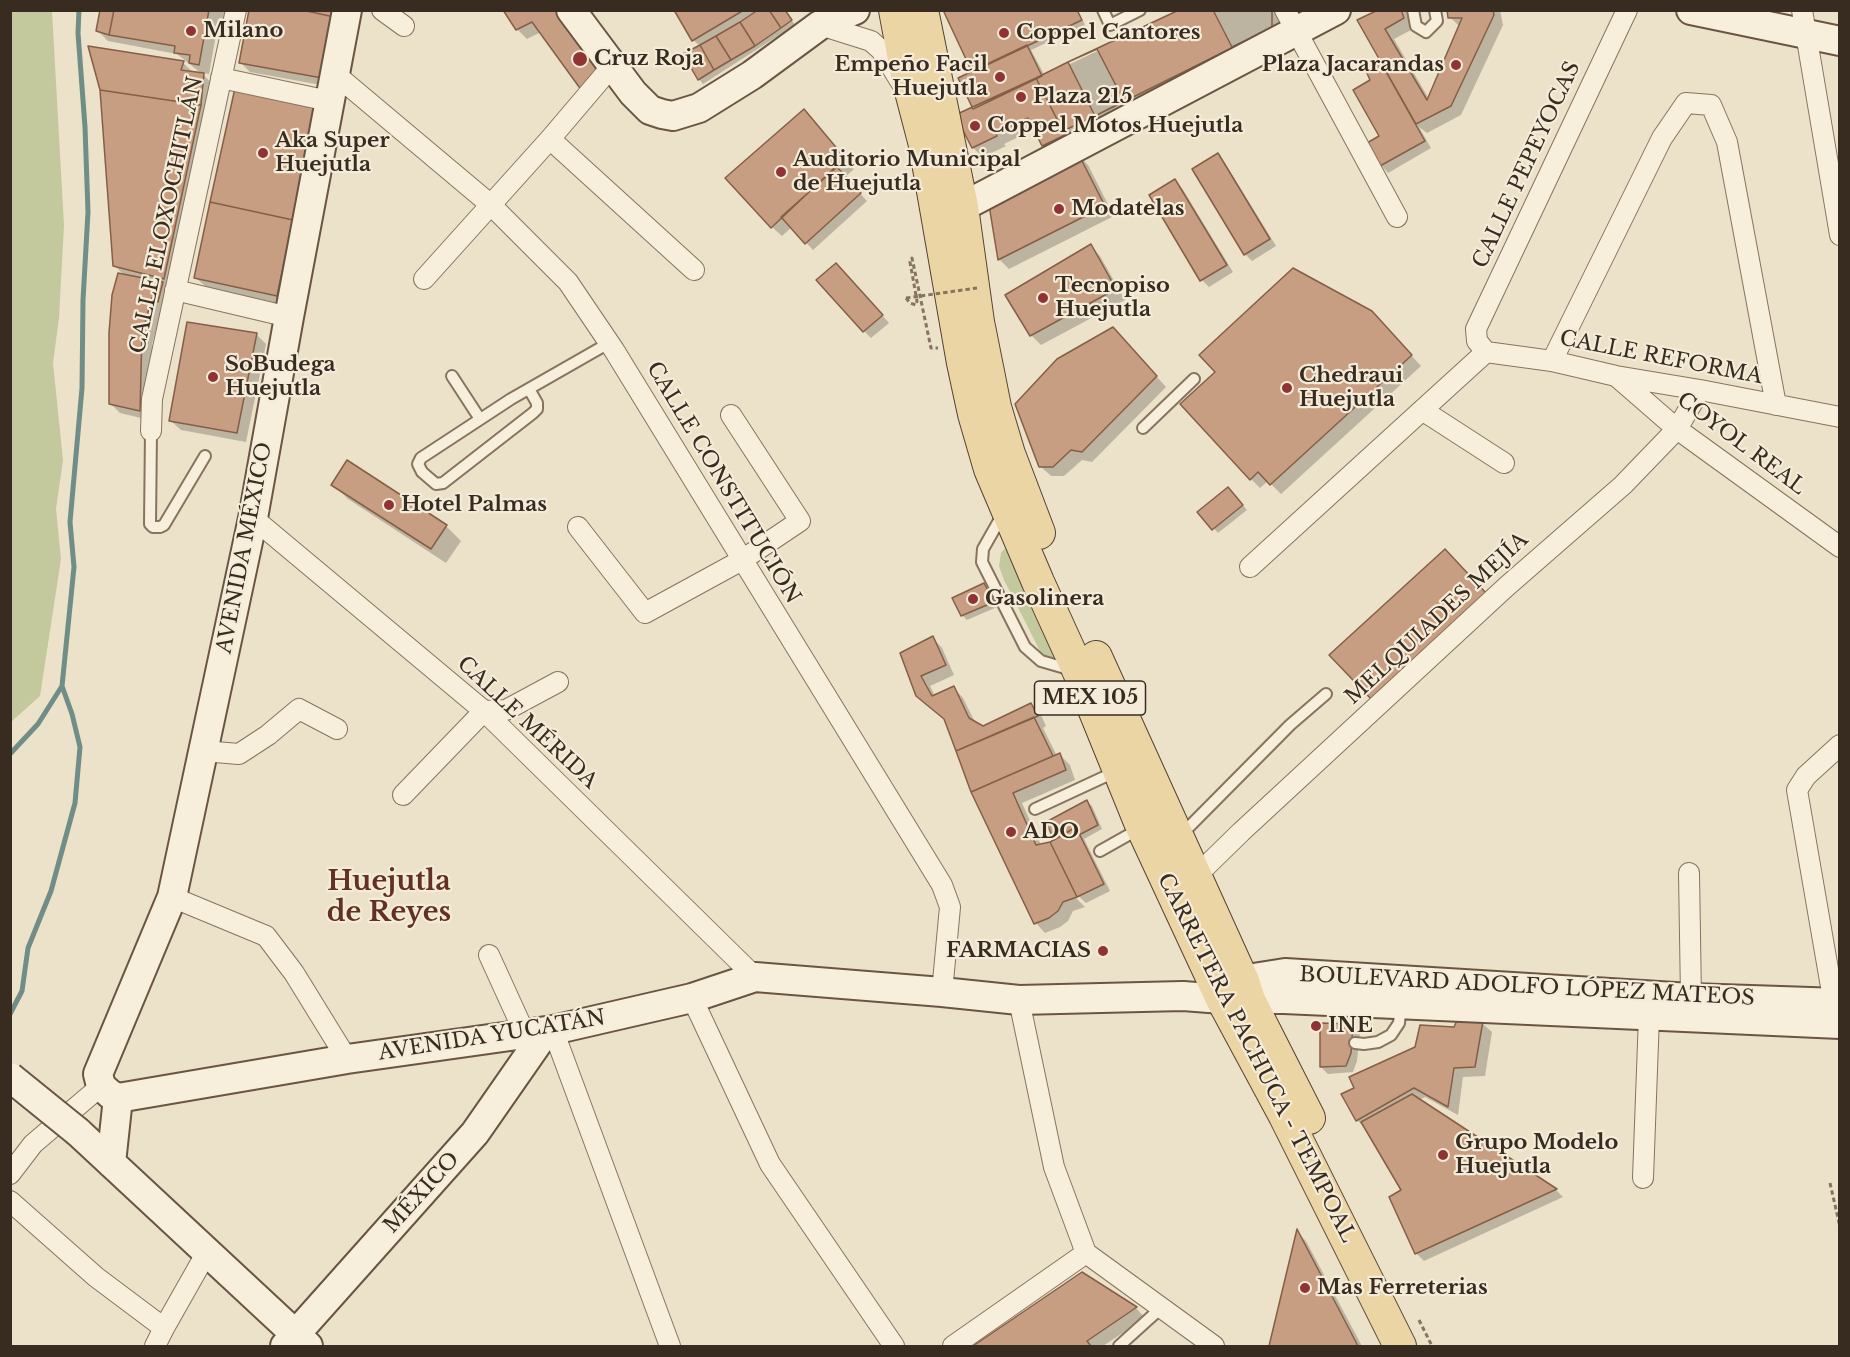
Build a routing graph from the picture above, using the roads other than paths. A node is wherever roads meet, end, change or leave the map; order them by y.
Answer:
1 (236, 10) edge
2 (347, 10) edge
3 (382, 10) edge
4 (571, 10) edge
5 (855, 10) edge
6 (895, 10) edge
7 (922, 10) edge
8 (1103, 10) edge
9 (1140, 10) edge
10 (1336, 10) edge
11 (1413, 10) edge
12 (1436, 10) edge
13 (1627, 10) edge
14 (1691, 10) edge
15 (824, 18) edge
16 (1291, 20) edge
17 (1805, 23) edge
18 (404, 26) dead end
19 (1839, 41) edge
20 (612, 66) junction
21 (334, 74) junction
22 (221, 78) junction
23 (329, 101) junction
24 (914, 105) junction
25 (550, 139) junction
26 (491, 205) junction
27 (962, 207) junction
28 (1397, 217) dead end
29 (1839, 235) edge
30 (694, 270) dead end
31 (424, 279) dead end
32 (175, 290) junction
33 (289, 317) junction
34 (609, 343) junction
35 (1482, 346) junction
36 (1552, 361) junction
37 (452, 376) dead end
38 (1616, 376) junction
39 (1194, 379) dead end
40 (528, 389) junction
41 (1700, 390) junction
42 (1776, 405) junction
43 (1422, 410) junction
44 (731, 415) dead end
45 (1839, 417) edge
46 (480, 419) junction
47 (1143, 428) dead end
48 (1677, 429) junction
49 (150, 431) joint
50 (205, 456) dead end
51 (1504, 463) dead end
52 (1013, 496) junction
53 (253, 518) junction
54 (578, 526) dead end
55 (1839, 548) edge
56 (742, 560) junction
57 (1250, 567) dead end
58 (1090, 670) junction
59 (558, 682) dead end
60 (1326, 694) dead end
61 (484, 711) junction
62 (337, 729) dead end
63 (1839, 745) edge
64 (203, 751) junction
65 (1120, 770) junction
66 (403, 795) dead end
67 (1035, 809) dead end
68 (1159, 831) junction
69 (1101, 851) dead end
70 (1689, 873) dead end
71 (1196, 876) junction
72 (172, 897) junction
73 (489, 955) dead end
74 (755, 977) junction
75 (1232, 991) junction
76 (942, 992) junction
77 (1408, 997) junction
78 (692, 998) junction
79 (1691, 998) junction
80 (1019, 1000) junction
81 (1837, 1014) edge
82 (1649, 1016) junction
83 (542, 1032) junction
84 (1355, 1043) dead end
85 (347, 1059) junction
86 (10, 1077) edge
87 (106, 1086) junction
88 (111, 1163) junction
89 (10, 1173) edge
90 (1643, 1178) dead end
91 (10, 1201) edge
92 (1345, 1212) junction
93 (207, 1252) junction
94 (1086, 1253) junction
95 (1161, 1308) junction
96 (164, 1328) junction
97 (1421, 1333) edge
98 (296, 1343) edge
99 (155, 1347) edge
100 (670, 1347) edge
101 (894, 1347) edge
102 (953, 1347) edge
103 (1119, 1347) edge
104 (1214, 1347) edge
105 (1401, 1347) edge

1 - 22 street, CALLE ELOXOCHITLÁN
2 - 21 street, AVENIDA MÉXICO
3 - 18 street
4 - 20 street
5 - 15 street
6 - 24 main road, CARRETERA PACHUCA - TEMPOAL / MEX 105
7 - 27 main road, CARRETERA PACHUCA - TEMPOAL / MEX 105
8 - 9 lane
10 - 16 street
11 - 12 lane
13 - 35 street, CALLE PEPEYOCAS
14 - 17 street
15 - 20 street
15 - 24 street
16 - 27 street
16 - 28 street
17 - 19 street
17 - 29 street
20 - 25 street
21 - 23 street, AVENIDA MÉXICO
21 - 26 street, CALLE CONSTITUCIÓN
22 - 23 street
22 - 32 street, CALLE ELOXOCHITLÁN
23 - 33 street, AVENIDA MÉXICO
24 - 52 main road, CARRETERA PACHUCA - TEMPOAL / MEX 105
25 - 26 street
25 - 30 street
26 - 31 street
26 - 34 street, CALLE CONSTITUCIÓN
27 - 52 main road, CARRETERA PACHUCA - TEMPOAL / MEX 105
32 - 33 street
32 - 49 street, CALLE ELOXOCHITLÁN
33 - 53 street, AVENIDA MÉXICO
34 - 40 lane
34 - 56 street, CALLE CONSTITUCIÓN
35 - 36 street, CALLE REFORMA
35 - 43 street
36 - 38 street, CALLE REFORMA
36 - 42 street
37 - 46 lane
38 - 41 street, CALLE REFORMA
38 - 48 street, COYOL REAL
39 - 47 lane
40 - 46 lane
40 - 46 lane
41 - 42 street, CALLE REFORMA
41 - 48 street, MELQUIADES MEJÍA
42 - 45 street, CALLE REFORMA
43 - 51 street
43 - 57 street
44 - 56 street
48 - 55 street, COYOL REAL
48 - 71 street, MELQUIADES MEJÍA
49 - 50 lane
52 - 58 main road, CARRETERA PACHUCA - TEMPOAL / MEX 105
52 - 58 lane
53 - 61 street, CALLE MÉRIDA
53 - 64 street, AVENIDA MÉXICO
54 - 56 street
56 - 76 street, CALLE CONSTITUCIÓN
58 - 65 main road, CARRETERA PACHUCA - TEMPOAL / MEX 105
58 - 68 main road, CARRETERA PACHUCA - TEMPOAL / MEX 105
59 - 61 street
60 - 68 lane
61 - 66 street
61 - 74 street, CALLE MÉRIDA
62 - 64 street
63 - 81 street
64 - 72 street, AVENIDA MÉXICO
65 - 67 lane
65 - 68 main road, CARRETERA PACHUCA - TEMPOAL / MEX 105
68 - 69 lane
68 - 71 main road, CARRETERA PACHUCA - TEMPOAL / MEX 105
68 - 75 main road, CARRETERA PACHUCA - TEMPOAL / MEX 105
70 - 79 street
71 - 75 main road, CARRETERA PACHUCA - TEMPOAL / MEX 105
72 - 85 street
72 - 87 street, AVENIDA MÉXICO
73 - 83 street
74 - 76 street, AVENIDA YUCATÁN
74 - 78 street, AVENIDA YUCATÁN
75 - 77 street, BOULEVARD ADOLFO LÓPEZ MATEOS
75 - 80 street, AVENIDA YUCATÁN
75 - 92 main road, CARRETERA PACHUCA - TEMPOAL / MEX 105
76 - 80 street, AVENIDA YUCATÁN
77 - 79 street, BOULEVARD ADOLFO LÓPEZ MATEOS
77 - 82 street, BOULEVARD ADOLFO LÓPEZ MATEOS
77 - 84 lane
78 - 83 street, AVENIDA YUCATÁN
78 - 101 street
79 - 81 street, BOULEVARD ADOLFO LÓPEZ MATEOS
80 - 94 street
81 - 82 street, BOULEVARD ADOLFO LÓPEZ MATEOS
82 - 90 street
83 - 85 street, AVENIDA YUCATÁN
83 - 98 street, MÉXICO
83 - 100 street
85 - 87 street, AVENIDA YUCATÁN
86 - 88 street, bridge
87 - 88 street, AVENIDA MÉXICO
87 - 89 street
88 - 93 street
91 - 96 street
92 - 97 main road, CARRETERA PACHUCA - TEMPOAL / MEX 105
92 - 105 main road, CARRETERA PACHUCA - TEMPOAL / MEX 105
93 - 96 street
93 - 98 street
94 - 95 street
94 - 102 street
95 - 103 lane
95 - 104 street
96 - 99 street

